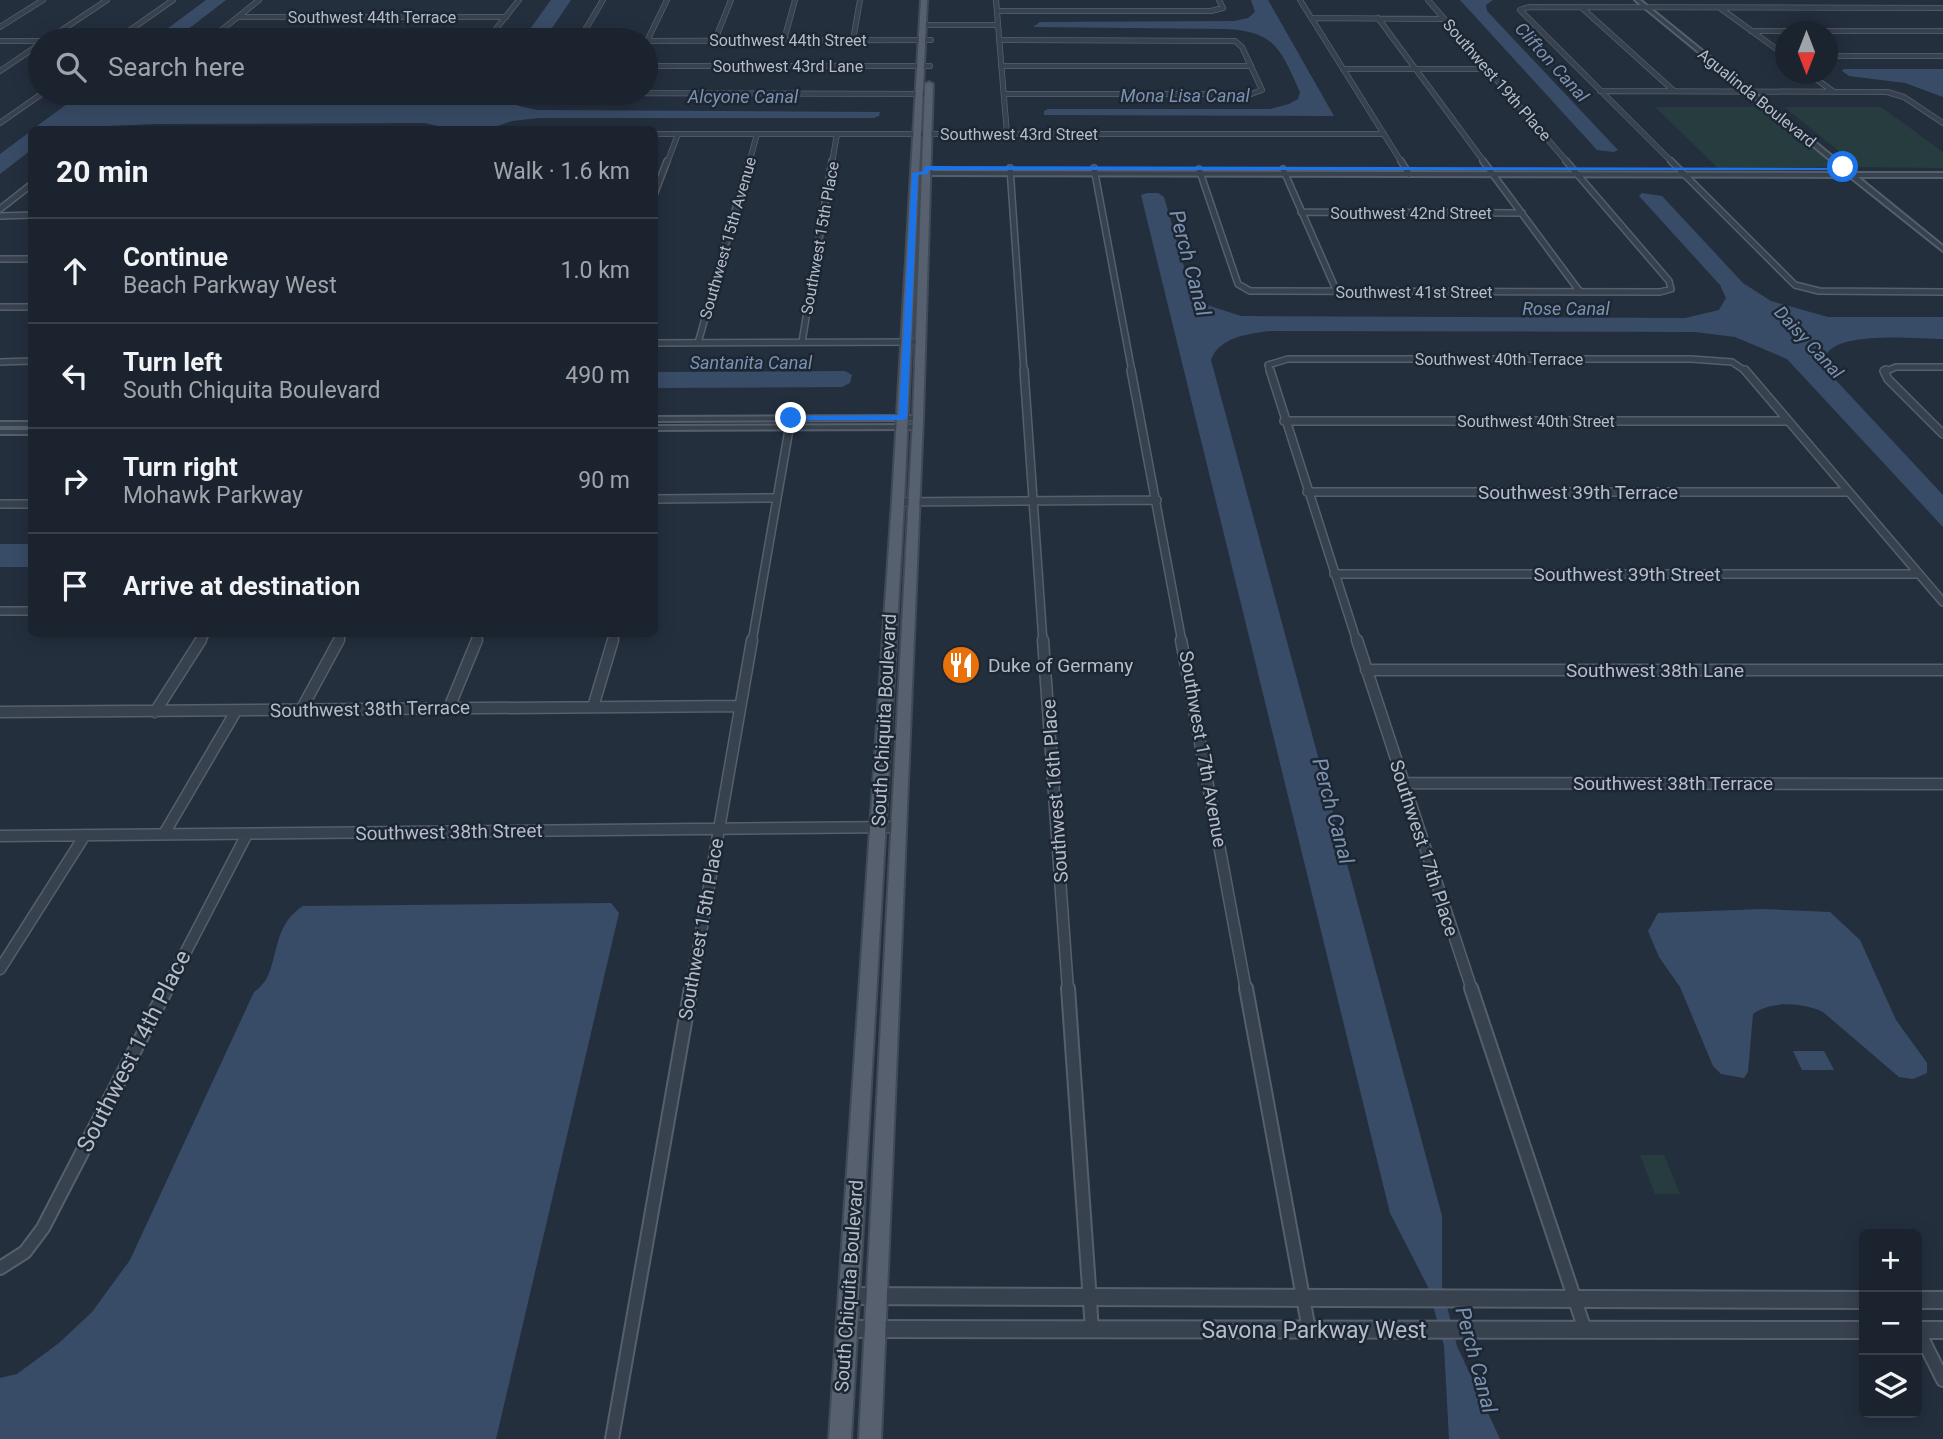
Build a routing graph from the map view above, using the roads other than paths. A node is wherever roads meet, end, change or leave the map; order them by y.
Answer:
1 (43, 0) edge
2 (107, 0) edge
3 (173, 0) edge
4 (259, 0) edge
5 (519, 0) edge
6 (603, 0) edge
7 (667, 0) edge
8 (731, 0) edge
9 (795, 0) edge
10 (860, 0) edge
11 (923, 0) edge
12 (932, 0) edge
13 (996, 0) edge
14 (1219, 0) edge
15 (1300, 0) edge
16 (1428, 0) edge
17 (1637, 0) edge
18 (1645, 0) edge
19 (1581, 8) junction
20 (1646, 8) junction
21 (1655, 8) junction
22 (1720, 8) junction
23 (1943, 8) edge
24 (1221, 9) joint
25 (997, 11) junction
26 (506, 16) junction
27 (239, 17) junction
28 (1312, 18) junction
29 (1378, 18) junction
30 (1444, 19) junction
31 (927, 25) junction
32 (998, 25) junction
33 (0, 27) edge
34 (65, 28) edge
35 (133, 28) edge
36 (225, 28) edge
37 (496, 28) edge
38 (586, 28) edge
39 (653, 28) edge
40 (1751, 31) junction
41 (1943, 31) edge
42 (715, 40) junction
43 (784, 40) junction
44 (853, 40) junction
45 (921, 40) junction
46 (930, 40) junction
47 (999, 40) junction
48 (0, 41) edge
49 (658, 41) edge
50 (28, 42) edge
51 (1775, 49) edge
52 (28, 51) edge
53 (1838, 56) edge
54 (1943, 56) edge
55 (658, 66) edge
56 (920, 66) junction
57 (930, 66) junction
58 (1001, 66) junction
59 (1251, 66) junction
60 (1343, 69) junction
61 (1415, 69) junction
62 (1487, 69) junction
63 (0, 71) edge
64 (1823, 84) edge
65 (1600, 91) junction
66 (1674, 91) junction
67 (1750, 92) junction
68 (1759, 92) junction
69 (1834, 92) junction
70 (658, 93) edge
71 (919, 94) junction
72 (929, 94) junction
73 (1004, 94) junction
74 (28, 103) edge
75 (0, 123) edge
76 (1943, 123) edge
77 (658, 134) edge
78 (678, 134) junction
79 (757, 134) junction
80 (837, 134) junction
81 (917, 134) junction
82 (927, 134) junction
83 (1007, 134) junction
84 (1384, 134) junction
85 (920, 171) junction
86 (1010, 171) junction
87 (1094, 171) junction
88 (1199, 171) junction
89 (1284, 171) junction
90 (1407, 171) junction
91 (1491, 172) junction
92 (1575, 172) junction
93 (1681, 172) junction
94 (1854, 172) junction
95 (1943, 173) edge
96 (658, 185) edge
97 (28, 187) edge
98 (0, 209) edge
99 (1301, 212) junction
100 (1521, 213) junction
101 (28, 215) edge
102 (0, 216) edge
103 (1943, 239) edge
104 (1943, 249) edge
105 (0, 259) edge
106 (28, 259) edge
107 (1671, 289) joint
108 (1337, 292) junction
109 (1580, 292) junction
110 (1943, 292) edge
111 (0, 307) edge
112 (28, 307) edge
113 (906, 341) junction
114 (921, 341) junction
115 (698, 342) junction
116 (802, 342) junction
117 (658, 343) edge
118 (28, 361) edge
119 (0, 362) edge
120 (1732, 362) joint
121 (1268, 365) joint
122 (1943, 367) edge
123 (658, 419) edge
124 (1284, 421) junction
125 (1788, 421) junction
126 (910, 422) junction
127 (790, 423) junction
128 (0, 424) edge
129 (28, 424) edge
130 (658, 428) edge
131 (0, 432) edge
132 (28, 432) edge
133 (1943, 434) edge
134 (1307, 492) junction
135 (1849, 492) junction
136 (776, 498) junction
137 (658, 500) edge
138 (1157, 500) junction
139 (1035, 501) junction
140 (906, 502) junction
141 (0, 504) edge
142 (28, 504) edge
143 (1334, 574) junction
144 (1919, 574) junction
145 (1943, 602) edge
146 (0, 611) edge
147 (28, 611) edge
148 (203, 637) edge
149 (340, 637) edge
150 (478, 637) edge
151 (614, 637) edge
152 (1366, 670) junction
153 (1943, 670) edge
154 (740, 706) junction
155 (593, 707) junction
156 (449, 708) junction
157 (301, 710) junction
158 (236, 711) junction
159 (0, 712) edge
160 (155, 712) junction
161 (1403, 783) junction
162 (1943, 783) edge
163 (878, 827) junction
164 (898, 827) junction
165 (718, 829) junction
166 (164, 834) junction
167 (247, 834) junction
168 (85, 835) junction
169 (0, 836) edge
170 (0, 969) edge
171 (0, 1268) edge
172 (849, 1296) junction
173 (876, 1297) junction
174 (1090, 1298) junction
175 (1304, 1299) junction
176 (1574, 1299) junction
177 (1859, 1300) edge
178 (1922, 1300) edge
179 (1943, 1300) edge
180 (847, 1329) junction
181 (875, 1330) junction
182 (1092, 1330) junction
183 (1309, 1330) junction
184 (1586, 1330) junction
185 (1859, 1330) edge
186 (1922, 1330) edge
187 (1943, 1331) edge
188 (1922, 1340) edge
189 (1943, 1380) edge
190 (612, 1439) edge
191 (840, 1439) edge
192 (870, 1439) edge

1 - 33 street
2 - 34 street
3 - 35 street
4 - 27 street
5 - 26 street
6 - 38 street
7 - 39 street
8 - 42 street
9 - 43 street
10 - 44 street
11 - 31 main road, South Chiquita Boulevard
12 - 31 main road, South Chiquita Boulevard
13 - 25 street
14 - 24 street
15 - 28 street
16 - 30 street, Southwest 19th Place
17 - 20 street, Agualinda Boulevard
18 - 21 street, Agualinda Boulevard
19 - 20 street
19 - 65 street
19 - 66 street
20 - 21 street
20 - 67 street, Agualinda Boulevard
21 - 22 street
21 - 68 street, Agualinda Boulevard
22 - 23 street
22 - 40 street
24 - 25 street
25 - 32 street
26 - 27 street, Southwest 44th Terrace
26 - 37 street
27 - 36 street
28 - 29 street
28 - 60 street
29 - 30 street
29 - 61 street
30 - 62 street, Southwest 19th Place
31 - 32 street
31 - 45 main road, South Chiquita Boulevard
31 - 46 main road, South Chiquita Boulevard
32 - 47 street
40 - 41 street
40 - 51 street
42 - 43 street, Southwest 44th Street
42 - 49 street, Southwest 44th Street
43 - 44 street, Southwest 44th Street
44 - 45 street, Southwest 44th Street
45 - 46 street, Southwest 44th Street
45 - 56 main road, South Chiquita Boulevard
46 - 57 main road, South Chiquita Boulevard
47 - 58 street
47 - 59 street
48 - 50 street
52 - 63 street
53 - 54 street
55 - 56 street, Southwest 43rd Lane
56 - 57 street, Southwest 43rd Lane
56 - 71 main road, South Chiquita Boulevard
57 - 72 main road, South Chiquita Boulevard
58 - 59 street
58 - 73 street
59 - 73 street
60 - 61 street
60 - 84 street
61 - 62 street
61 - 91 street
62 - 92 street, Southwest 19th Place
64 - 69 street
65 - 66 street
65 - 93 street
66 - 67 street
67 - 68 street
67 - 94 street, Agualinda Boulevard
68 - 69 street
68 - 94 street, Agualinda Boulevard
69 - 76 street
70 - 71 street
71 - 72 street
71 - 81 main road, South Chiquita Boulevard
72 - 82 main road, South Chiquita Boulevard
73 - 83 street
74 - 75 street
77 - 78 street, Southwest 43rd Street
78 - 79 street, Southwest 43rd Street
78 - 96 street
79 - 80 street, Southwest 43rd Street
79 - 115 street, Southwest 15th Avenue
80 - 81 street, Southwest 43rd Street
80 - 116 street, Southwest 15th Place
81 - 82 street, Southwest 43rd Street
81 - 85 main road, South Chiquita Boulevard
82 - 83 street, Southwest 43rd Street
82 - 85 main road, South Chiquita Boulevard
83 - 84 street, Southwest 43rd Street
84 - 90 street
85 - 86 street
85 - 113 main road, South Chiquita Boulevard
85 - 114 main road, South Chiquita Boulevard
86 - 87 street
86 - 139 street, Southwest 16th Place
87 - 88 street
87 - 138 street, Southwest 17th Avenue
88 - 89 street
88 - 108 street, Southwest 41st Street
89 - 90 street
89 - 99 street
90 - 91 street
91 - 92 street
91 - 100 street
92 - 93 street
92 - 107 street, Southwest 19th Place
93 - 94 street
93 - 110 street
94 - 95 street
94 - 103 street, Agualinda Boulevard
94 - 104 street, Agualinda Boulevard
97 - 98 street
99 - 100 street, Southwest 42nd Street
99 - 108 street
100 - 109 street
101 - 102 street
105 - 106 street
107 - 109 street, Southwest 41st Street
108 - 109 street, Southwest 41st Street
111 - 112 street
113 - 114 street
113 - 116 street
113 - 126 main road, South Chiquita Boulevard
114 - 126 main road, South Chiquita Boulevard
115 - 116 street
115 - 117 street
118 - 119 street
120 - 121 street, Southwest 40th Terrace
120 - 125 street
121 - 124 street, Southwest 17th Place
122 - 133 street
123 - 127 street
124 - 125 street, Southwest 40th Street
124 - 134 street, Southwest 17th Place
125 - 135 street
126 - 127 street
126 - 140 main road, South Chiquita Boulevard
127 - 130 street
127 - 136 street, Southwest 15th Place
128 - 129 street
131 - 132 street
134 - 135 street, Southwest 39th Terrace
134 - 143 street, Southwest 17th Place
135 - 144 street
136 - 137 street
136 - 154 street, Southwest 15th Place
138 - 139 street
138 - 175 street, Southwest 17th Avenue
139 - 140 street
139 - 174 street, Southwest 16th Place
140 - 163 main road, South Chiquita Boulevard
140 - 164 main road, South Chiquita Boulevard
141 - 142 street
143 - 144 street, Southwest 39th Street
143 - 152 street, Southwest 17th Place
144 - 145 street
146 - 147 street
148 - 160 street
149 - 157 street
150 - 156 street
151 - 155 street
152 - 153 street, Southwest 38th Lane
152 - 161 street, Southwest 17th Place
154 - 155 street, Southwest 38th Terrace
154 - 165 street, Southwest 15th Place
155 - 156 street, Southwest 38th Terrace
156 - 157 street, Southwest 38th Terrace
157 - 158 street, Southwest 38th Terrace
158 - 160 street, Southwest 38th Terrace
158 - 166 street
159 - 160 street, Southwest 38th Terrace
161 - 162 street, Southwest 38th Terrace
161 - 176 street, Southwest 17th Place
163 - 164 street, Southwest 38th Street
163 - 165 street, Southwest 38th Street
163 - 172 main road, South Chiquita Boulevard
164 - 173 main road, South Chiquita Boulevard
165 - 167 street, Southwest 38th Street
165 - 190 street, Southwest 15th Place
166 - 167 street, Southwest 38th Street
166 - 168 street, Southwest 38th Street
167 - 171 street, Southwest 14th Place
168 - 169 street, Southwest 38th Street
168 - 170 street
172 - 173 street, Savona Parkway West
172 - 180 main road, South Chiquita Boulevard
173 - 174 street, Savona Parkway West
173 - 181 main road, South Chiquita Boulevard
174 - 175 street, Savona Parkway West
174 - 182 street, Southwest 16th Place
175 - 176 street, Savona Parkway West
175 - 183 street, Southwest 17th Avenue
176 - 177 street, Savona Parkway West
176 - 184 street, Southwest 17th Place
178 - 179 street
180 - 181 street, Savona Parkway West
180 - 191 main road, South Chiquita Boulevard
181 - 182 street, Savona Parkway West
181 - 192 main road, South Chiquita Boulevard
182 - 183 street, Savona Parkway West
183 - 184 street, Savona Parkway West
184 - 185 street, Savona Parkway West
186 - 187 street
188 - 189 street

